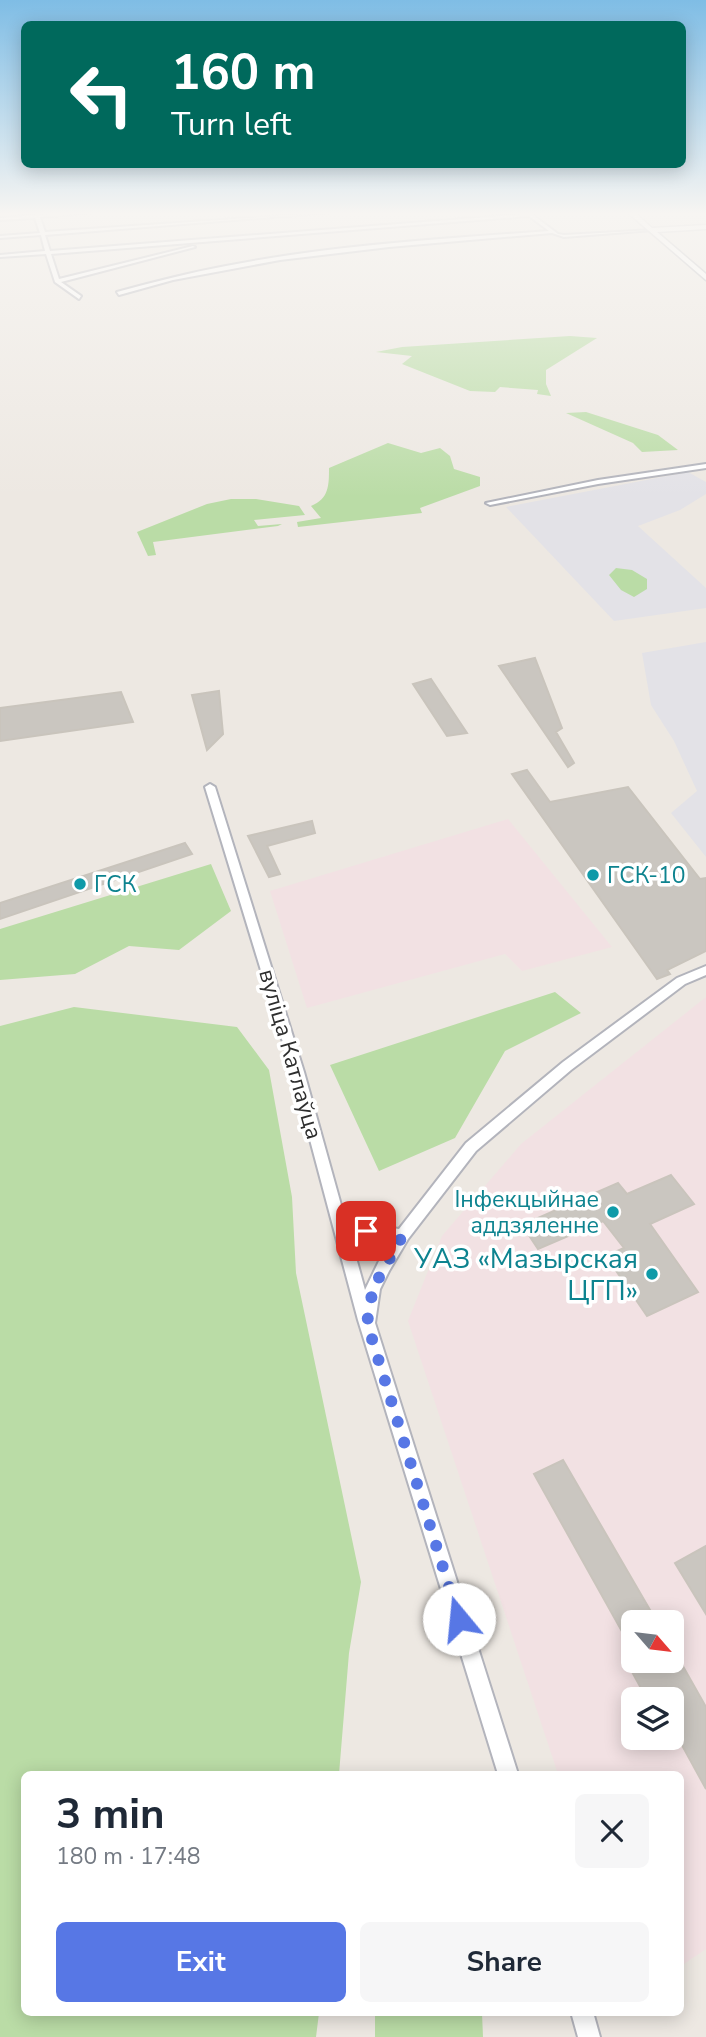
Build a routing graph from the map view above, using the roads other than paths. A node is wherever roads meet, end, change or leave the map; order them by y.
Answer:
1 (706, 466) edge
2 (490, 503) dead end
3 (210, 787) dead end
4 (706, 970) edge
5 (335, 1208) junction
6 (403, 1235) junction
7 (367, 1323) junction
8 (507, 1771) edge
9 (583, 2016) edge
10 (589, 2037) edge

1 - 2 street
3 - 5 street, вуліца Катлаўца
4 - 6 street, вуліца Катлаўца
5 - 6 street
5 - 7 street, вуліца Катлаўца
6 - 7 street, вуліца Катлаўца
7 - 8 street, вуліца Катлаўца
9 - 10 street

